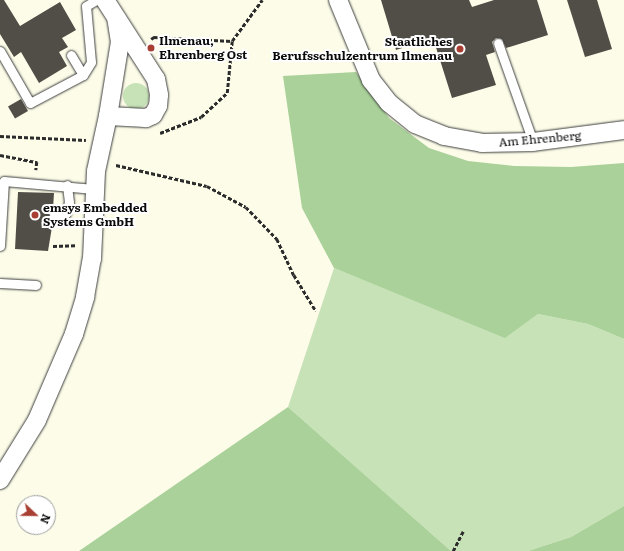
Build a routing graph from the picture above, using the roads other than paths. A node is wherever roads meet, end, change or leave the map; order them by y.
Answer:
1 (96, 0) edge
2 (105, 0) edge
3 (338, 0) edge
4 (116, 18) junction
5 (498, 43) dead end
6 (0, 51) edge
7 (71, 55) dead end
8 (83, 75) junction
9 (108, 116) junction
10 (624, 130) edge
11 (533, 142) junction
12 (68, 185) junction
13 (94, 189) junction
14 (54, 215) dead end
15 (0, 246) edge
16 (0, 283) edge
17 (36, 285) dead end
18 (0, 480) edge

1 - 8 lane
2 - 4 street
3 - 11 street, Am Ehrenberg
4 - 9 street
4 - 9 street
5 - 11 lane
6 - 8 lane
7 - 8 lane
9 - 13 street
10 - 11 street, Am Ehrenberg
12 - 13 lane
12 - 14 lane
12 - 15 lane
13 - 18 street
16 - 17 lane

